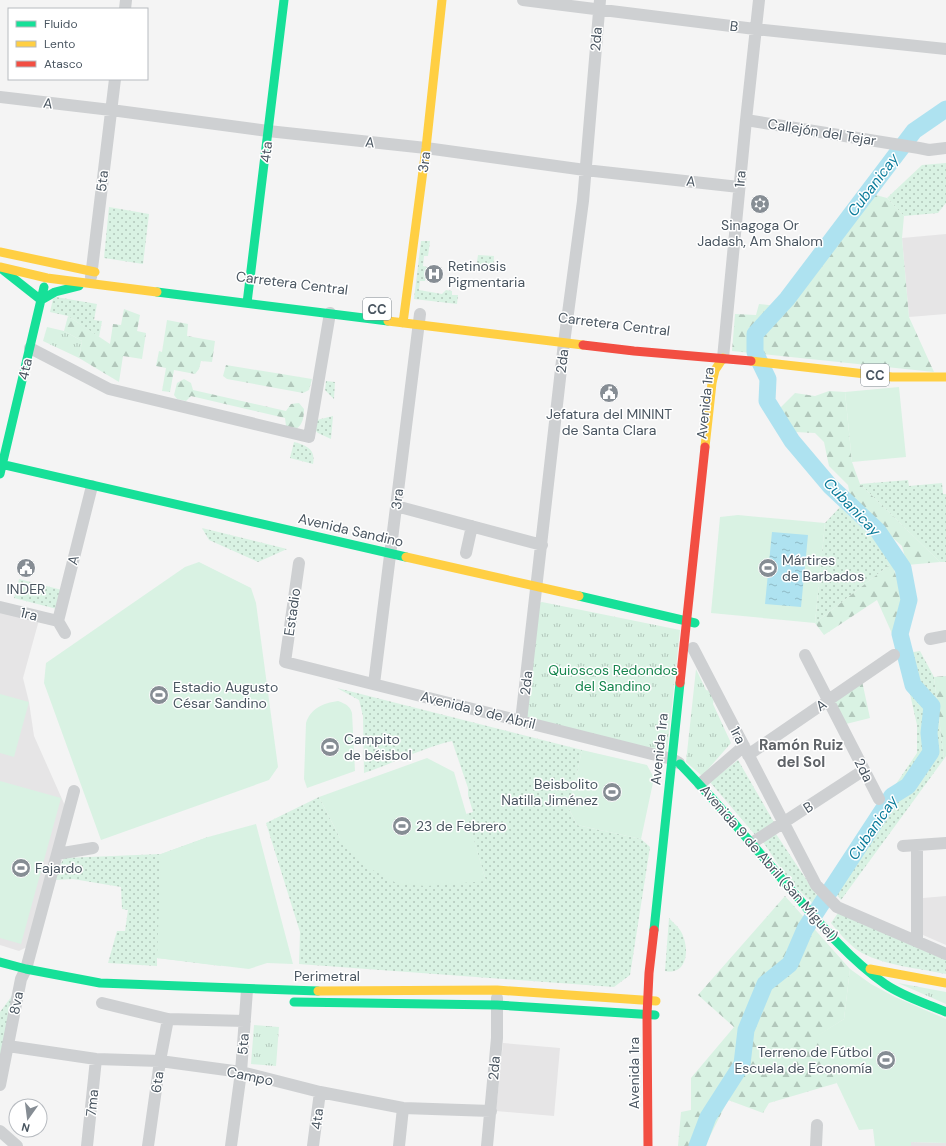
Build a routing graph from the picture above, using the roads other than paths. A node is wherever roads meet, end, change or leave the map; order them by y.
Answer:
1 (284, 0) edge
2 (442, 0) edge
3 (523, 0) edge
4 (759, 0) edge
5 (599, 5) edge
6 (755, 29) junction
7 (946, 49) edge
8 (115, 80) edge
9 (0, 97) edge
10 (111, 110) junction
11 (746, 120) junction
12 (268, 131) junction
13 (426, 148) junction
14 (946, 148) edge
15 (585, 170) junction
16 (740, 187) junction
17 (0, 252) edge
18 (50, 264) junction
19 (0, 267) edge
20 (107, 274) dead end
21 (47, 278) junction
22 (91, 278) junction
23 (41, 300) junction
24 (247, 304) junction
25 (400, 312) junction
26 (330, 313) junction
27 (422, 318) junction
28 (403, 323) junction
29 (566, 335) junction
30 (635, 341) dead end
31 (650, 343) dead end
32 (30, 348) junction
33 (634, 351) junction
34 (727, 362) junction
35 (946, 377) edge
36 (712, 383) junction
37 (1, 468) edge
38 (92, 486) junction
39 (396, 506) junction
40 (472, 526) junction
41 (542, 544) junction
42 (466, 553) dead end
43 (390, 554) junction
44 (299, 563) dead end
45 (537, 587) junction
46 (0, 607) edge
47 (58, 621) junction
48 (691, 622) junction
49 (64, 633) dead end
50 (946, 636) edge
51 (930, 639) dead end
52 (693, 648) junction
53 (805, 655) dead end
54 (894, 655) dead end
55 (285, 662) joint
56 (374, 684) junction
57 (828, 700) junction
58 (521, 721) junction
59 (746, 750) junction
60 (676, 762) junction
61 (864, 770) junction
62 (700, 784) junction
63 (74, 791) dead end
64 (879, 799) dead end
65 (784, 823) junction
66 (752, 843) junction
67 (946, 843) edge
68 (917, 845) junction
69 (903, 846) dead end
70 (93, 848) dead end
71 (57, 854) junction
72 (917, 941) junction
73 (946, 954) edge
74 (0, 962) edge
75 (864, 968) junction
76 (649, 973) junction
77 (23, 976) junction
78 (946, 983) edge
79 (497, 990) junction
80 (91, 991) dead end
81 (115, 993) dead end
82 (246, 998) junction
83 (625, 999) junction
84 (651, 1001) junction
85 (285, 1002) dead end
86 (102, 1003) dead end
87 (497, 1005) junction
88 (946, 1012) edge
89 (632, 1014) junction
90 (651, 1015) junction
91 (168, 1019) junction
92 (245, 1021) junction
93 (648, 1045) junction
94 (8, 1046) junction
95 (96, 1060) junction
96 (160, 1061) junction
97 (241, 1072) junction
98 (0, 1084) edge
99 (320, 1092) junction
100 (403, 1108) junction
101 (491, 1111) junction
102 (817, 1124) dead end
103 (0, 1131) edge
104 (17, 1146) edge
105 (87, 1146) edge
106 (148, 1146) edge
107 (231, 1146) edge
108 (313, 1146) edge
109 (399, 1146) edge
110 (487, 1146) edge
111 (648, 1146) edge
112 (655, 1146) edge
113 (816, 1146) edge

1 - 12 main road, 4ta
2 - 13 main road, 3ra
3 - 5 street, B
4 - 6 street, 1ra
5 - 6 street, B
5 - 15 street, 2da
6 - 7 street, B
6 - 11 street, 1ra
8 - 10 street, 5ta
9 - 10 street, A
10 - 12 street, A
10 - 22 street, 5ta
11 - 14 street, Callejón del Tejar
11 - 16 street, 1ra
12 - 13 street, A
12 - 24 main road, 4ta
13 - 15 street, A
13 - 25 main road, 3ra
15 - 16 street, A
15 - 29 street, 2da
16 - 34 street, 1ra
17 - 18 main road, Carretera Central / CC
18 - 21 main road, 4ta
18 - 22 main road, Carretera Central / CC
19 - 21 main road, Carretera Central / CC
19 - 23 main road
20 - 22 main road, Carretera Central / CC
21 - 22 main road, Carretera Central / CC
21 - 23 main road, 4ta
22 - 23 main road
22 - 24 main road, Carretera Central / CC
23 - 32 main road, 4ta
24 - 26 main road, Carretera Central / CC
25 - 27 main road, Carretera Central / CC
25 - 28 main road, 3ra
26 - 28 main road, Carretera Central / CC
26 - 32 street
27 - 28 main road, Carretera Central / CC
27 - 29 main road, Carretera Central / CC
27 - 39 street, 3ra
29 - 33 main road, Carretera Central / CC
29 - 41 street, 2da
30 - 33 main road
31 - 34 main road, Carretera Central / CC
32 - 37 main road, 4ta
33 - 34 main road, Carretera Central / CC
33 - 36 main road
34 - 35 main road, Carretera Central / CC
34 - 36 main road, Avenida 1ra
34 - 48 main road, Avenida 1ra
36 - 48 main road, Avenida 1ra
37 - 38 main road, Avenida Sandino
38 - 43 main road, Avenida Sandino
38 - 47 street, A
39 - 40 street
39 - 43 street, 3ra
40 - 41 street
40 - 42 street
41 - 45 street, 2da
43 - 45 main road, Avenida Sandino
43 - 56 street, 3ra
44 - 55 street, Estadio
45 - 48 main road, Avenida Sandino
45 - 58 street, 2da
46 - 47 street, 1ra
47 - 49 street
48 - 52 main road, Avenida 1ra
48 - 60 main road, Avenida 1ra
50 - 51 street
52 - 59 street, 1ra
52 - 60 main road, Avenida 1ra
53 - 57 street, 2da
54 - 57 street, A
55 - 56 street, Avenida 9 de Abril
56 - 58 street, Avenida 9 de Abril
57 - 59 street, A
57 - 61 street, 2da
58 - 60 street, Avenida 9 de Abril
59 - 62 street, A
59 - 65 street, 1ra
60 - 62 main road, Avenida 9 de Abril (San Miguel)
60 - 76 main road, Avenida 1ra
60 - 84 main road, Avenida 1ra
61 - 64 street, 2da
61 - 65 street, B
62 - 66 main road, Avenida 9 de Abril (San Miguel)
63 - 71 street, 8va
65 - 66 street, B
65 - 72 street, 1ra
66 - 75 main road, Avenida 9 de Abril (San Miguel)
67 - 68 street
68 - 69 street
68 - 72 street
70 - 71 street
71 - 77 street, 8va
72 - 73 street
74 - 77 main road, Perimetral
75 - 78 main road
75 - 88 main road, Avenida 9 de Abril (San Miguel)
76 - 83 main road
76 - 84 main road, Avenida 1ra
77 - 82 main road, Perimetral
77 - 94 street, 8va
79 - 82 main road, Perimetral
79 - 83 main road, Perimetral
79 - 87 street, 2da
80 - 81 main road
82 - 92 street, 5ta
83 - 84 main road, Perimetral
84 - 90 main road, Avenida 1ra
85 - 87 main road, Perimetral
86 - 91 street
87 - 89 main road, Perimetral
87 - 101 street, 2da
89 - 90 main road, Perimetral
89 - 93 main road
90 - 93 main road, Avenida 1ra
90 - 112 main road, Avenida 1ra
91 - 92 street
91 - 96 street, 6ta
92 - 97 street, 5ta
93 - 111 main road, Avenida 1ra
94 - 95 street, Campo
94 - 98 street, 8va
95 - 96 street, Campo
95 - 105 street, 7ma
96 - 97 street, Campo
96 - 106 street, 6ta
97 - 99 street, Campo
97 - 107 street, 5ta
99 - 100 street, Campo
99 - 108 street, 4ta
100 - 101 street, Campo
100 - 109 street
101 - 110 street, 2da
102 - 113 street
103 - 104 street

